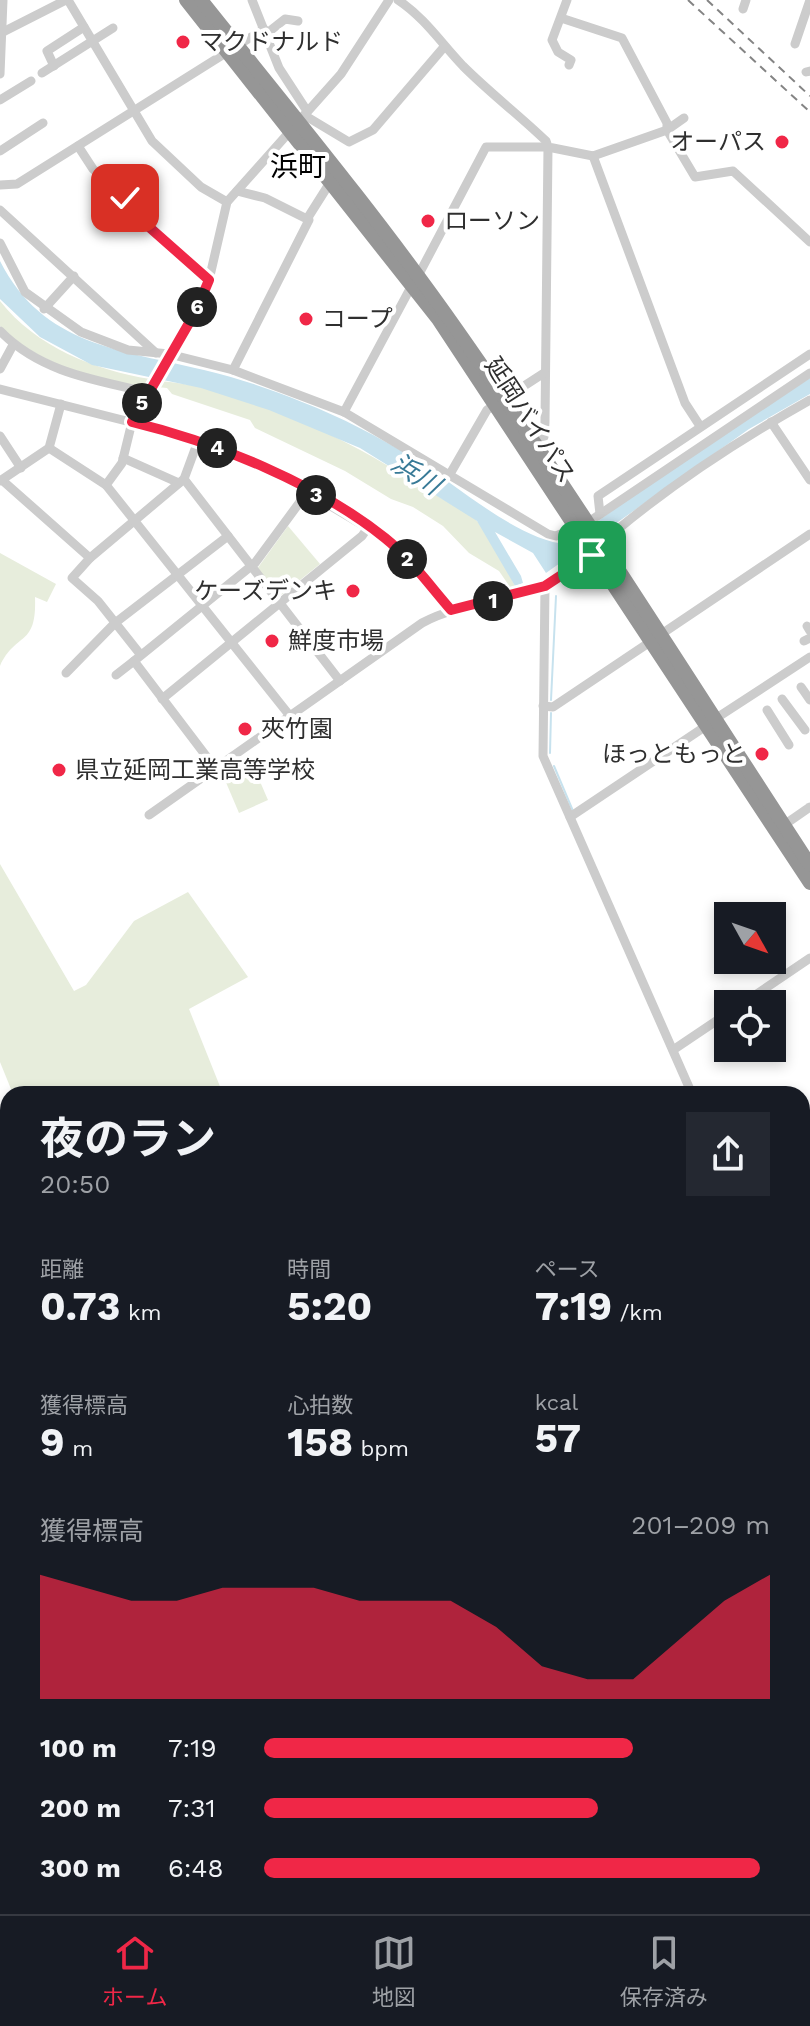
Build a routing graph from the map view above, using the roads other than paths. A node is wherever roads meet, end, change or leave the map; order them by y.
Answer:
1 (3, 0) edge
2 (186, 0) edge
3 (201, 0) edge
4 (252, 0) edge
5 (390, 0) edge
6 (567, 0) edge
7 (810, 0) edge
8 (70, 1) edge
9 (561, 18) junction
10 (298, 21) dead end
11 (84, 27) junction
12 (113, 28) dead end
13 (3, 32) junction
14 (265, 32) junction
15 (93, 41) junction
16 (795, 44) dead end
17 (444, 47) junction
18 (234, 50) junction
19 (569, 65) dead end
20 (54, 66) junction
21 (42, 73) dead end
22 (0, 74) edge
23 (31, 81) dead end
24 (0, 100) edge
25 (135, 111) junction
26 (684, 118) dead end
27 (300, 119) junction
28 (43, 123) dead end
29 (667, 130) junction
30 (78, 146) junction
31 (548, 147) junction
32 (0, 151) edge
33 (593, 156) junction
34 (331, 181) junction
35 (0, 185) edge
36 (237, 191) junction
37 (227, 202) junction
38 (0, 210) edge
39 (307, 219) junction
40 (810, 242) edge
41 (0, 243) edge
42 (74, 276) junction
43 (209, 280) junction
44 (415, 281) junction
45 (44, 309) junction
46 (0, 331) edge
47 (13, 345) junction
48 (156, 353) junction
49 (810, 354) edge
50 (168, 355) junction
51 (0, 369) edge
52 (233, 370) junction
53 (544, 373) junction
54 (810, 373) edge
55 (0, 389) edge
56 (150, 389) junction
57 (810, 400) edge
58 (61, 404) junction
59 (495, 405) junction
60 (344, 412) junction
61 (132, 422) junction
62 (771, 422) junction
63 (700, 426) junction
64 (0, 436) edge
65 (198, 441) junction
66 (536, 445) junction
67 (49, 448) junction
68 (123, 458) junction
69 (21, 468) junction
70 (450, 474) junction
71 (810, 480) edge
72 (1, 481) edge
73 (182, 481) junction
74 (106, 485) junction
75 (308, 491) junction
76 (136, 520) junction
77 (369, 526) junction
78 (590, 534) junction
79 (810, 534) edge
80 (228, 536) junction
81 (90, 558) junction
82 (251, 566) junction
83 (179, 573) junction
84 (545, 586) junction
85 (201, 604) junction
86 (280, 604) junction
87 (451, 610) junction
88 (115, 623) junction
89 (655, 638) junction
90 (232, 643) junction
91 (137, 657) junction
92 (810, 657) edge
93 (66, 673) dead end
94 (116, 675) dead end
95 (340, 681) junction
96 (801, 687) dead end
97 (162, 699) junction
98 (782, 699) dead end
99 (810, 700) edge
100 (543, 706) junction
101 (767, 710) dead end
102 (290, 716) junction
103 (710, 722) junction
104 (805, 730) dead end
105 (789, 745) dead end
106 (216, 769) junction
107 (810, 807) edge
108 (149, 815) dead end
109 (570, 817) junction
110 (784, 825) junction
111 (810, 865) edge
112 (810, 883) edge
113 (810, 958) edge
114 (763, 990) edge
115 (714, 1022) edge
116 (673, 1050) junction
117 (689, 1086) edge

1 - 13 street
2 - 18 highway, 延岡バイパス
3 - 18 highway, 延岡バイパス
4 - 14 street
5 - 17 street
5 - 27 street
6 - 9 street
7 - 16 street
8 - 11 street
8 - 13 street
9 - 19 street
9 - 29 street
10 - 14 street
11 - 15 street
11 - 20 street
12 - 15 street
13 - 22 street
14 - 18 street
14 - 27 street
15 - 20 street
15 - 25 street
17 - 27 street
17 - 31 street
18 - 25 street
18 - 27 highway, 延岡バイパス
20 - 21 street
23 - 24 street
25 - 30 street
25 - 37 street
26 - 29 street
27 - 34 highway, 延岡バイパス
27 - 36 street
27 - 44 highway, 延岡バイパス
28 - 32 street
29 - 33 street
29 - 40 street
30 - 35 street
30 - 43 street
31 - 33 street
31 - 44 street
31 - 53 street
33 - 63 street
34 - 39 street
34 - 44 highway, 延岡バイパス
36 - 37 street
36 - 39 street
37 - 43 street
38 - 42 street
39 - 52 street
41 - 45 street
42 - 45 street
42 - 48 street
43 - 50 street
44 - 59 highway, 延岡バイパス
44 - 60 street
45 - 48 street
46 - 47 street
47 - 51 street
47 - 56 street
48 - 50 street
49 - 63 street
50 - 52 street
50 - 56 street
52 - 60 street
53 - 59 street
53 - 66 street
54 - 78 street
55 - 58 street
56 - 61 street
57 - 62 street
58 - 61 street
58 - 67 street
59 - 66 highway, 延岡バイパス
59 - 70 street
59 - 78 highway, 延岡バイパス
60 - 70 street
61 - 65 street
61 - 68 street
62 - 71 street
62 - 78 street
63 - 78 street
64 - 69 street
65 - 73 street
65 - 75 street
66 - 78 highway, 延岡バイパス
67 - 69 street
67 - 74 street
68 - 73 street
68 - 74 street
69 - 72 street
70 - 78 street
72 - 81 street
73 - 76 street
73 - 80 street
74 - 76 street
75 - 77 street
75 - 82 street
76 - 81 street
76 - 83 street
77 - 86 street
77 - 87 street
78 - 84 street
78 - 89 highway, 延岡バイパス
79 - 89 street
80 - 82 street
80 - 83 street
81 - 88 street
82 - 85 street
82 - 86 street
83 - 85 street
83 - 88 street
84 - 87 street
84 - 100 street
85 - 90 street
85 - 91 street
86 - 90 street
86 - 95 street
87 - 95 street
88 - 91 street
88 - 93 street
89 - 100 street
89 - 103 highway, 延岡バイパス
90 - 97 street
90 - 102 street
91 - 94 street
91 - 97 street
92 - 103 street
95 - 102 street
96 - 99 street
97 - 106 street
98 - 104 street
100 - 109 street
101 - 105 street
102 - 106 street
103 - 109 street
103 - 110 highway, 延岡バイパス
103 - 112 highway, 延岡バイパス
106 - 108 street
107 - 110 street
109 - 116 street
110 - 111 highway, 延岡バイパス
113 - 114 street
115 - 116 street
116 - 117 street

